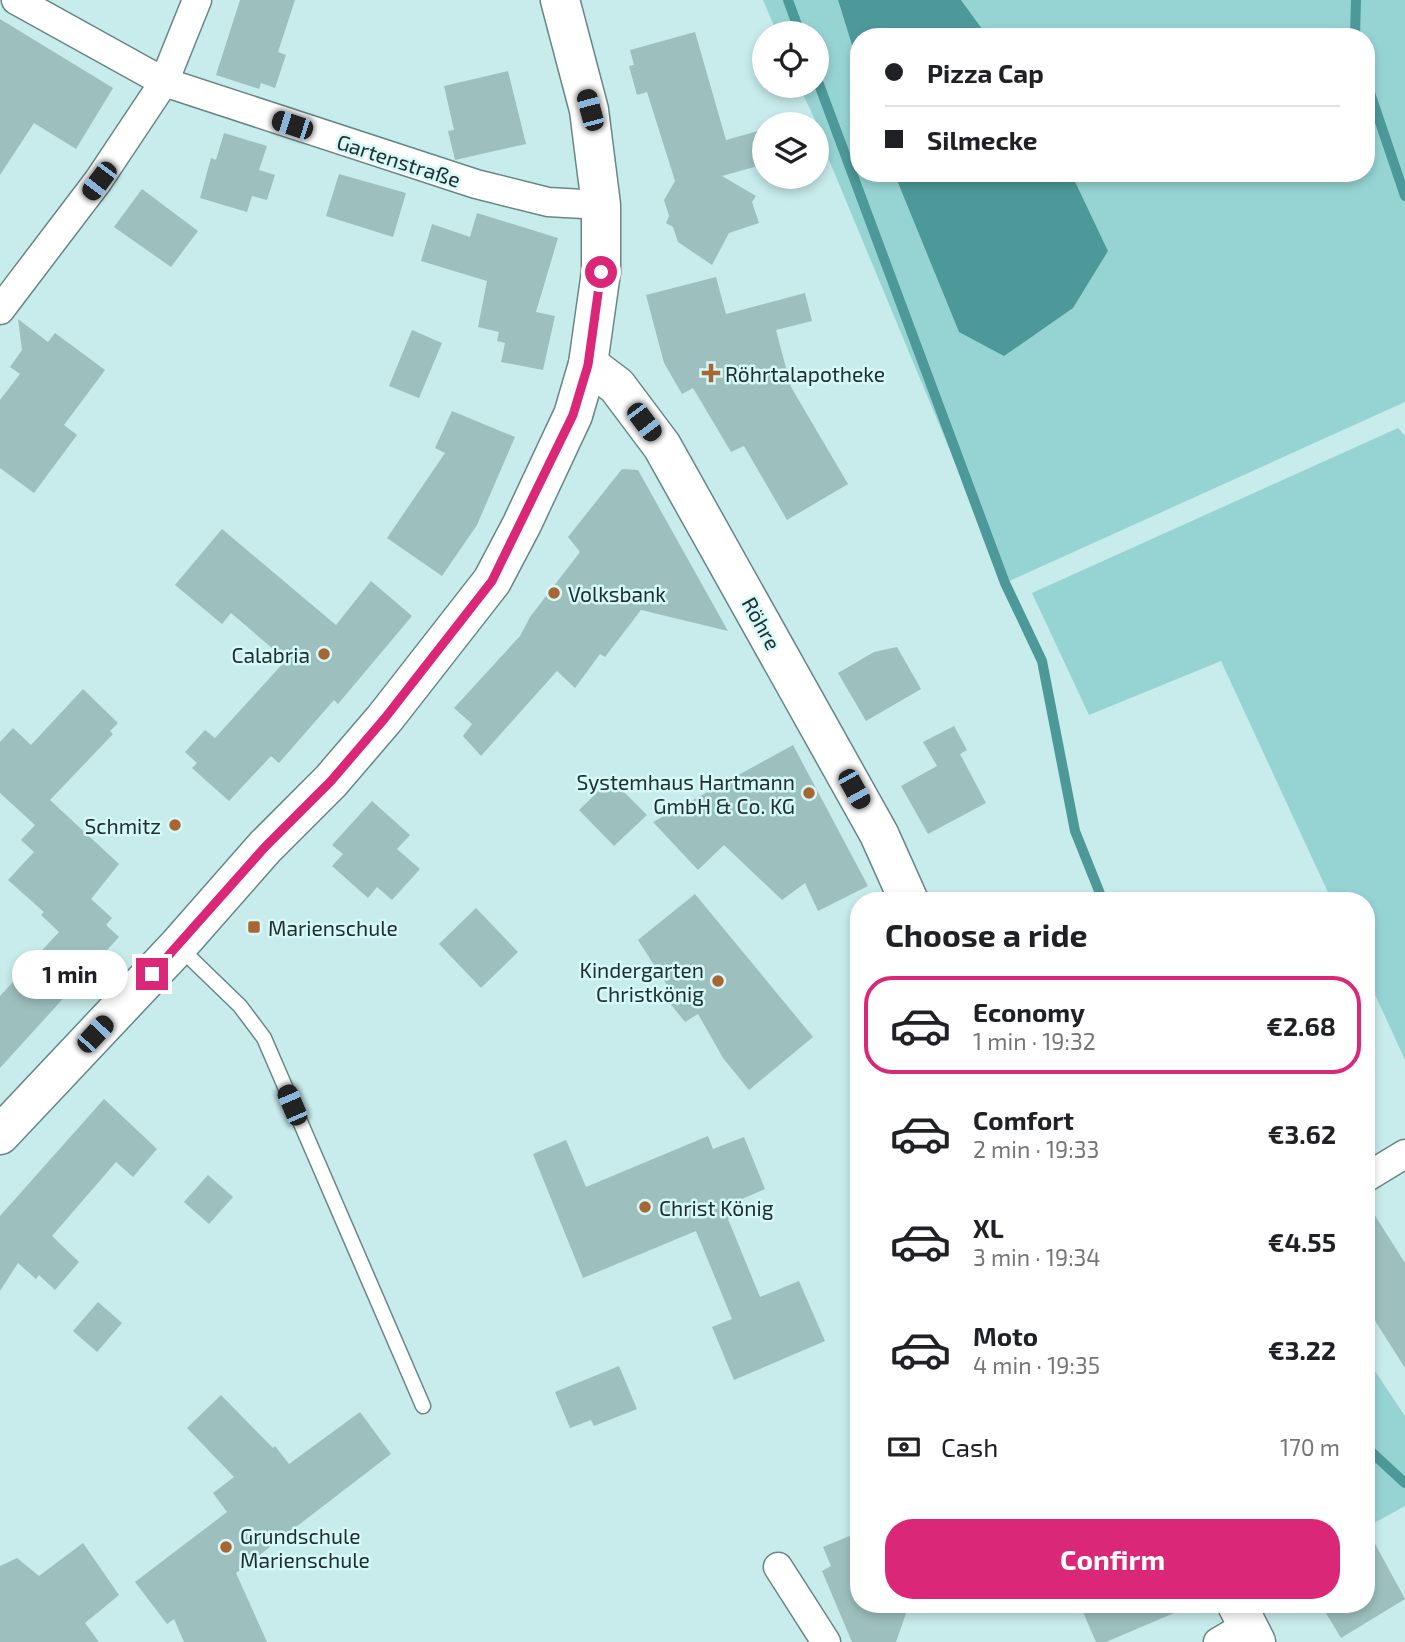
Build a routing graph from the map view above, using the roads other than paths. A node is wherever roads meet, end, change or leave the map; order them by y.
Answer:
1 (16, 0) edge
2 (197, 0) edge
3 (560, 0) edge
4 (164, 82) junction
5 (601, 205) junction
6 (0, 310) edge
7 (588, 365) junction
8 (905, 892) edge
9 (178, 946) junction
10 (0, 1135) edge
11 (1405, 1154) edge
12 (1375, 1172) edge
13 (423, 1406) dead end
14 (778, 1566) dead end
15 (827, 1642) edge

1 - 4 street, Gartenstraße
2 - 4 street
3 - 5 main road
4 - 5 street, Gartenstraße
4 - 6 street
5 - 7 main road
7 - 8 main road, Röhre
7 - 9 main road
9 - 10 main road
9 - 13 lane
11 - 12 street
14 - 15 street

